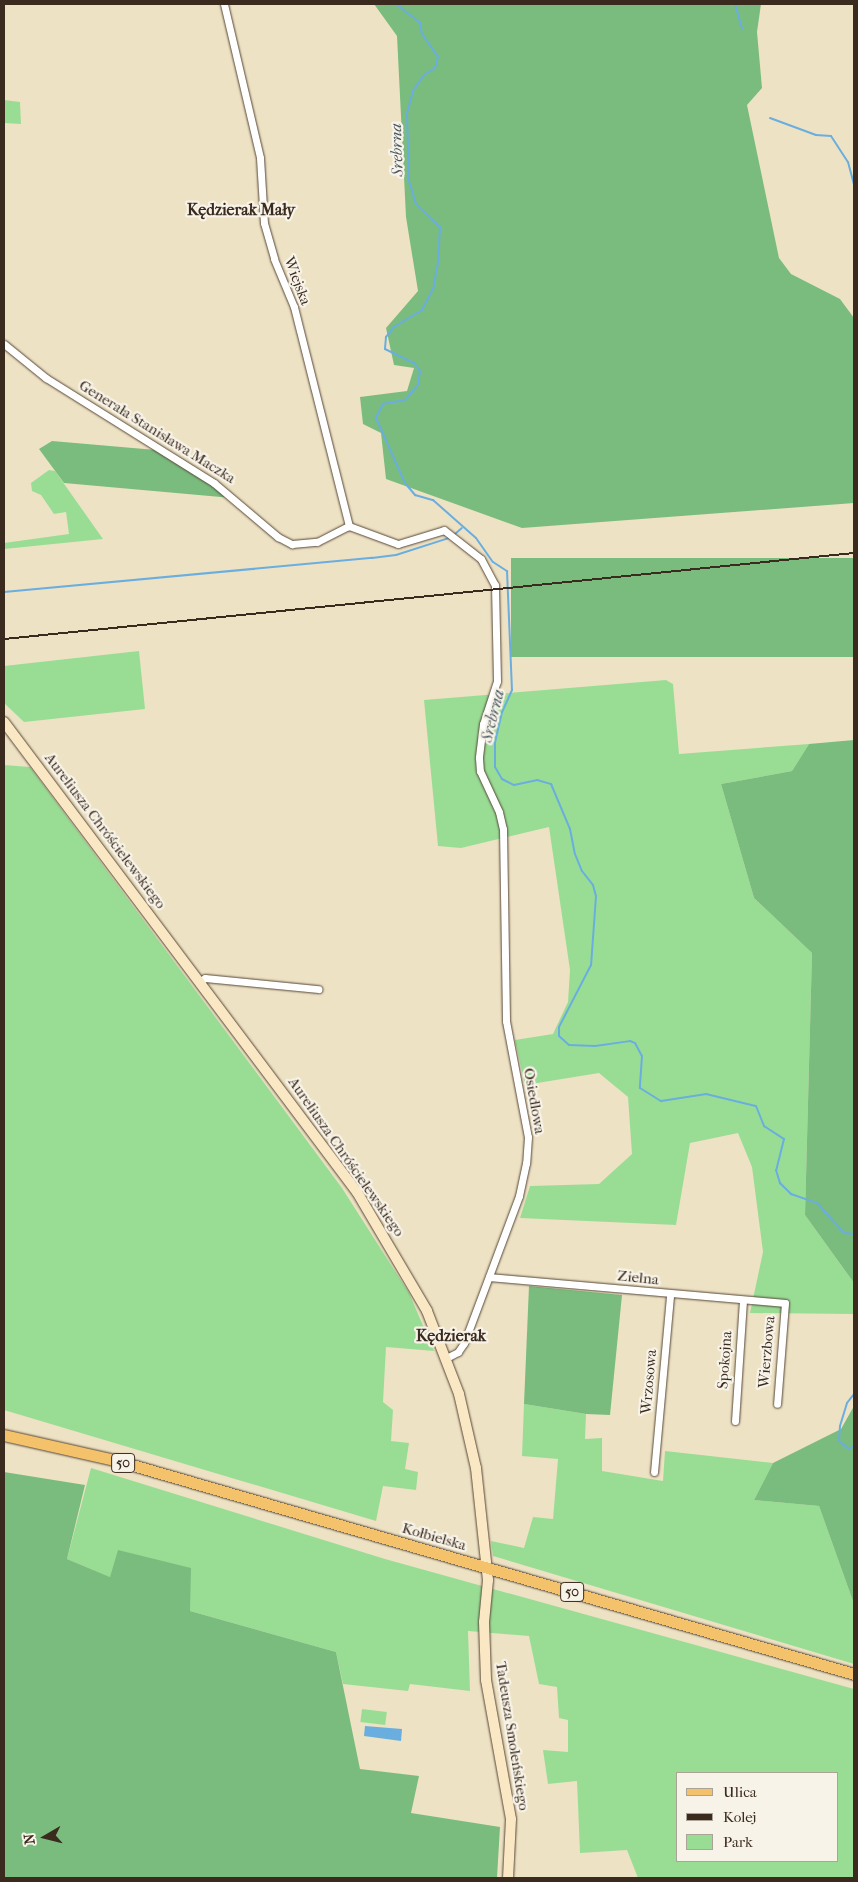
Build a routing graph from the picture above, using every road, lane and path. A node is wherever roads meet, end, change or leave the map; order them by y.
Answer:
1 (224, 4) edge
2 (4, 344) edge
3 (349, 526) junction
4 (4, 722) edge
5 (199, 982) junction
6 (318, 989) dead end
7 (489, 1277) junction
8 (670, 1295) junction
9 (743, 1301) junction
10 (785, 1303) joint
11 (446, 1358) junction
12 (777, 1404) dead end
13 (735, 1422) dead end
14 (4, 1435) edge
15 (654, 1472) dead end
16 (487, 1568) junction
17 (854, 1674) edge
18 (508, 1878) edge

1 - 3 street, Wiejska
2 - 3 street, Generała Stanisława Maczka
3 - 7 street, Osiedlowa
4 - 5 street, Aureliusza Chróścielewskiego
5 - 6 street
5 - 11 street, Aureliusza Chróścielewskiego
7 - 8 street, Zielna
7 - 11 street, Osiedlowa
8 - 9 street, Zielna
8 - 15 street, Wrzosowa
9 - 10 street, Zielna
9 - 13 street, Spokojna
10 - 12 street, Wierzbowa
11 - 16 street, Aureliusza Chróścielewskiego
14 - 16 main road, Kołbielska / 50
16 - 17 main road, Kołbielska / 50
16 - 18 street, Tadeusza Smoleńskiego

